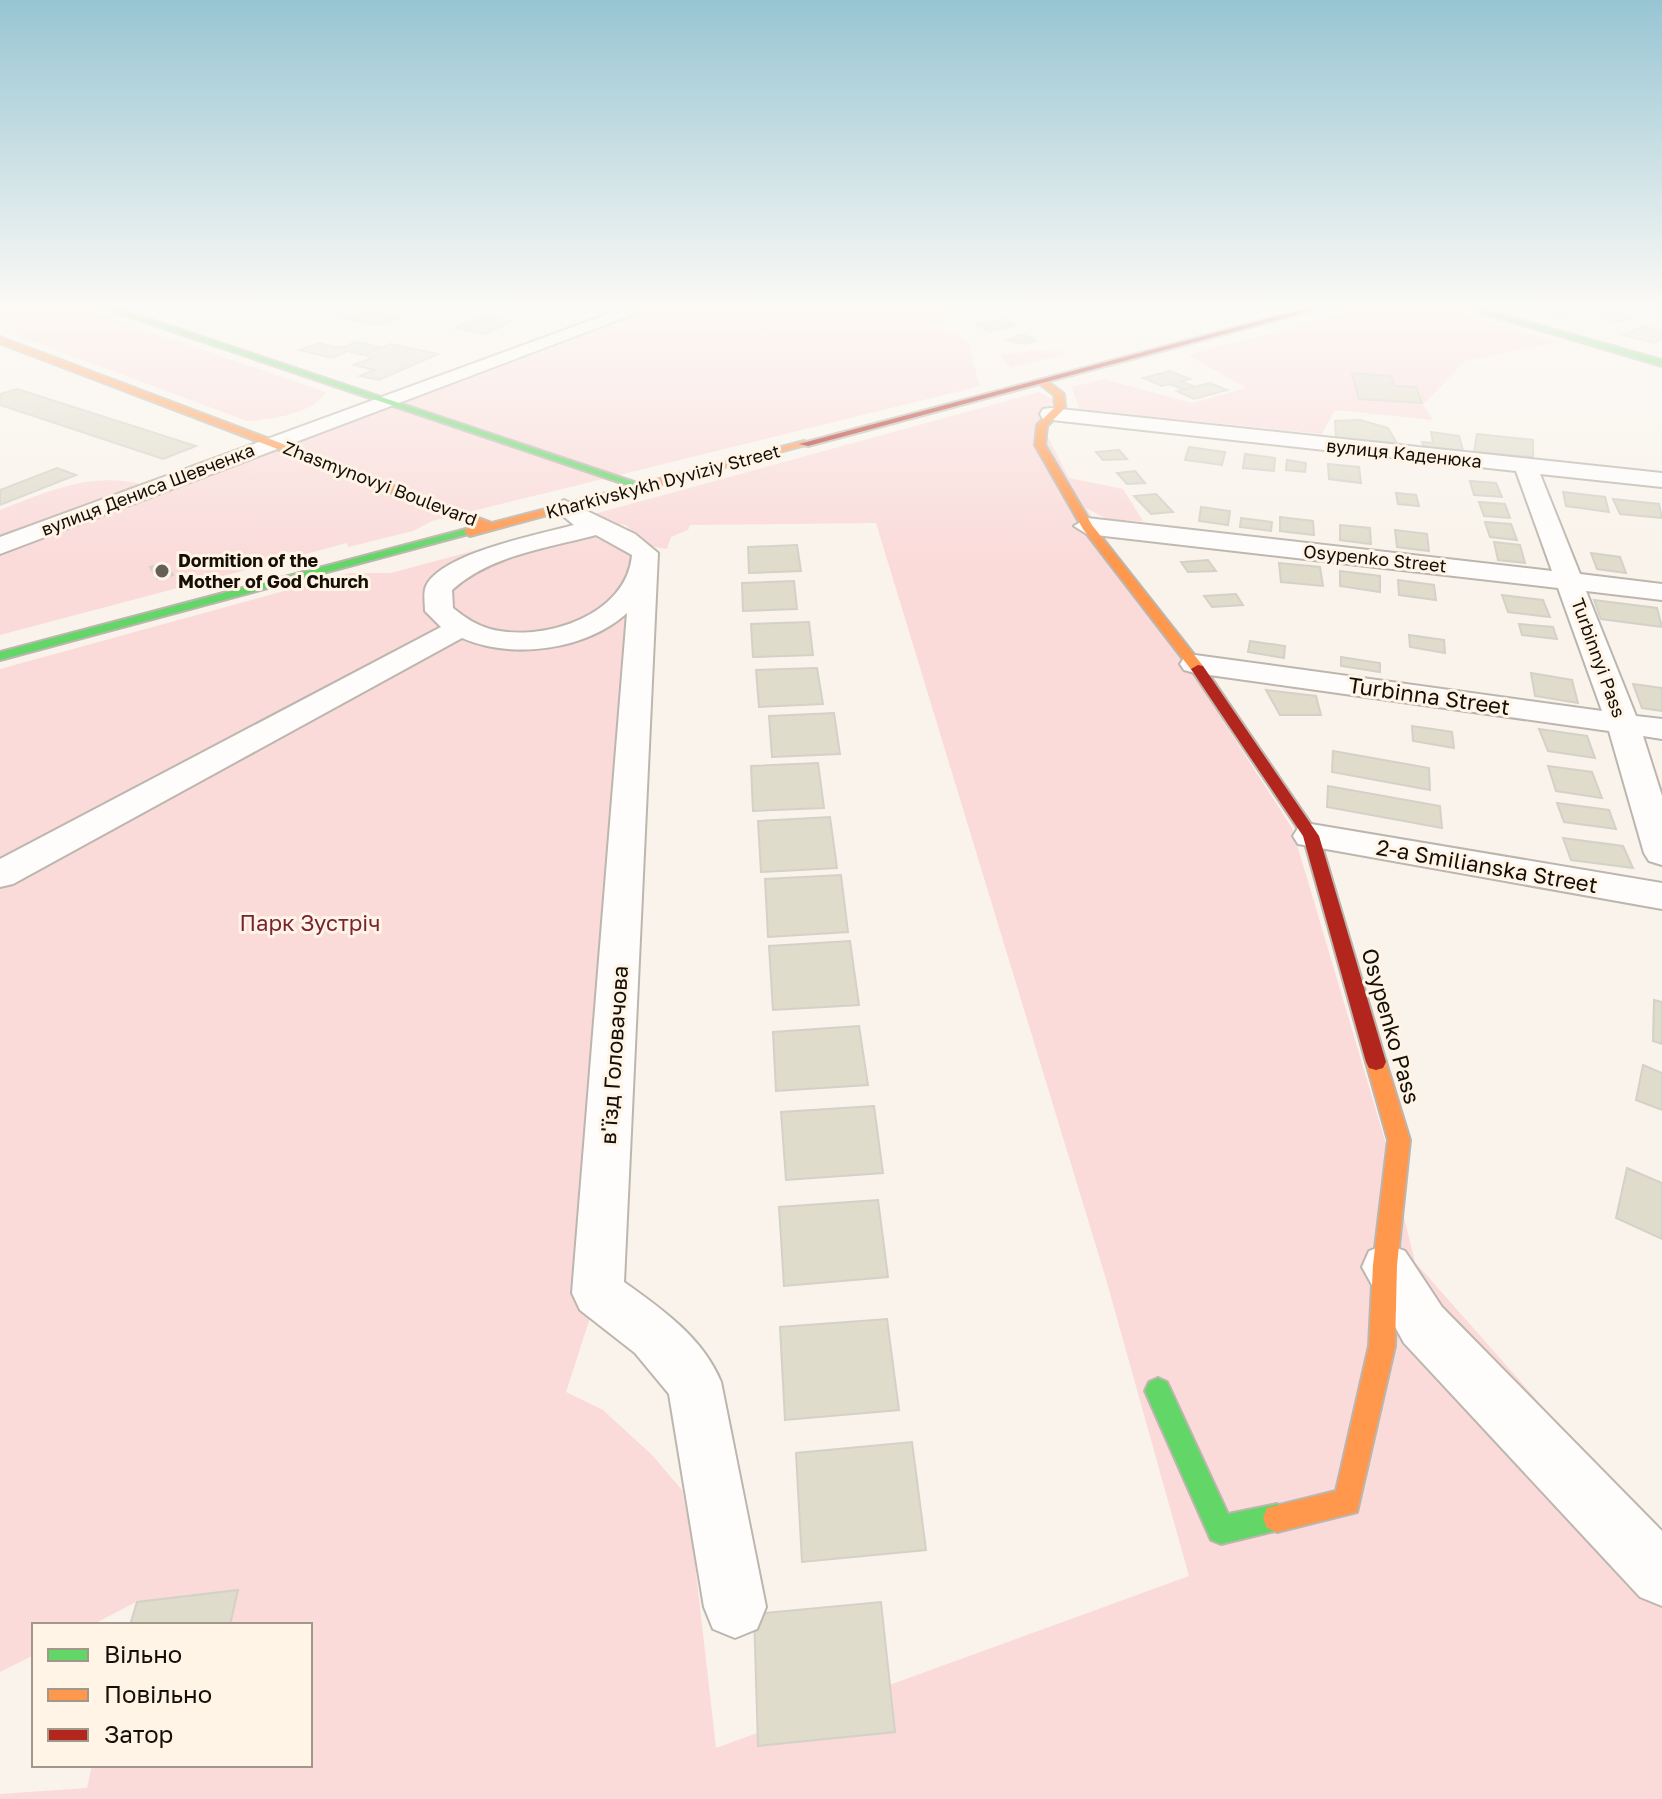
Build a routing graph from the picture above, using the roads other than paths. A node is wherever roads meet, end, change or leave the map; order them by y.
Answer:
1 (131, 390) edge
2 (354, 390) edge
3 (417, 390) edge
4 (1013, 390) edge
5 (1051, 390) edge
6 (387, 401) junction
7 (1051, 414) junction
8 (271, 443) junction
9 (1526, 468) junction
10 (1662, 480) edge
11 (643, 487) junction
12 (580, 517) junction
13 (490, 526) junction
14 (1087, 526) junction
15 (0, 546) edge
16 (644, 568) junction
17 (1570, 581) junction
18 (1662, 592) edge
19 (460, 628) junction
20 (0, 656) edge
21 (1195, 664) junction
22 (1623, 724) junction
23 (1662, 729) edge
24 (1311, 836) junction
25 (1662, 853) edge
26 (0, 875) edge
27 (1662, 896) edge
28 (1385, 1265) junction
29 (1158, 1391) dead end
30 (1662, 1575) edge
31 (735, 1607) dead end

1 - 8 street, Zhasmynovyi Boulevard
2 - 6 street
3 - 6 street
4 - 11 street, Kharkivskykh Dyviziy Street
5 - 7 street, Osypenko Pass
6 - 8 street, вулиця Дениса Шевченка
6 - 11 street
7 - 9 street, вулиця Каденюка
7 - 14 street, Osypenko Pass
8 - 13 street, Zhasmynovyi Boulevard
8 - 15 street, вулиця Дениса Шевченка
9 - 10 street, вулиця Каденюка
9 - 17 street, Turbinnyi Pass
11 - 12 street, Kharkivskykh Dyviziy Street
12 - 13 street, Kharkivskykh Dyviziy Street
12 - 16 street
12 - 19 street
13 - 20 street, Kharkivskykh Dyviziy Street
14 - 17 street, Osypenko Street
14 - 21 street, Osypenko Pass
16 - 19 street
16 - 31 street, в'їзд Головачова
17 - 18 street, Osypenko Street
17 - 22 street, Turbinnyi Pass
19 - 26 street
21 - 22 street, Turbinna Street
21 - 24 street, Osypenko Pass
22 - 23 street, Turbinna Street
22 - 25 street, Turbinnyi Pass
24 - 27 street, 2-a Smilianska Street
24 - 28 street, Osypenko Pass
28 - 29 street, Osypenko Pass
28 - 30 street

